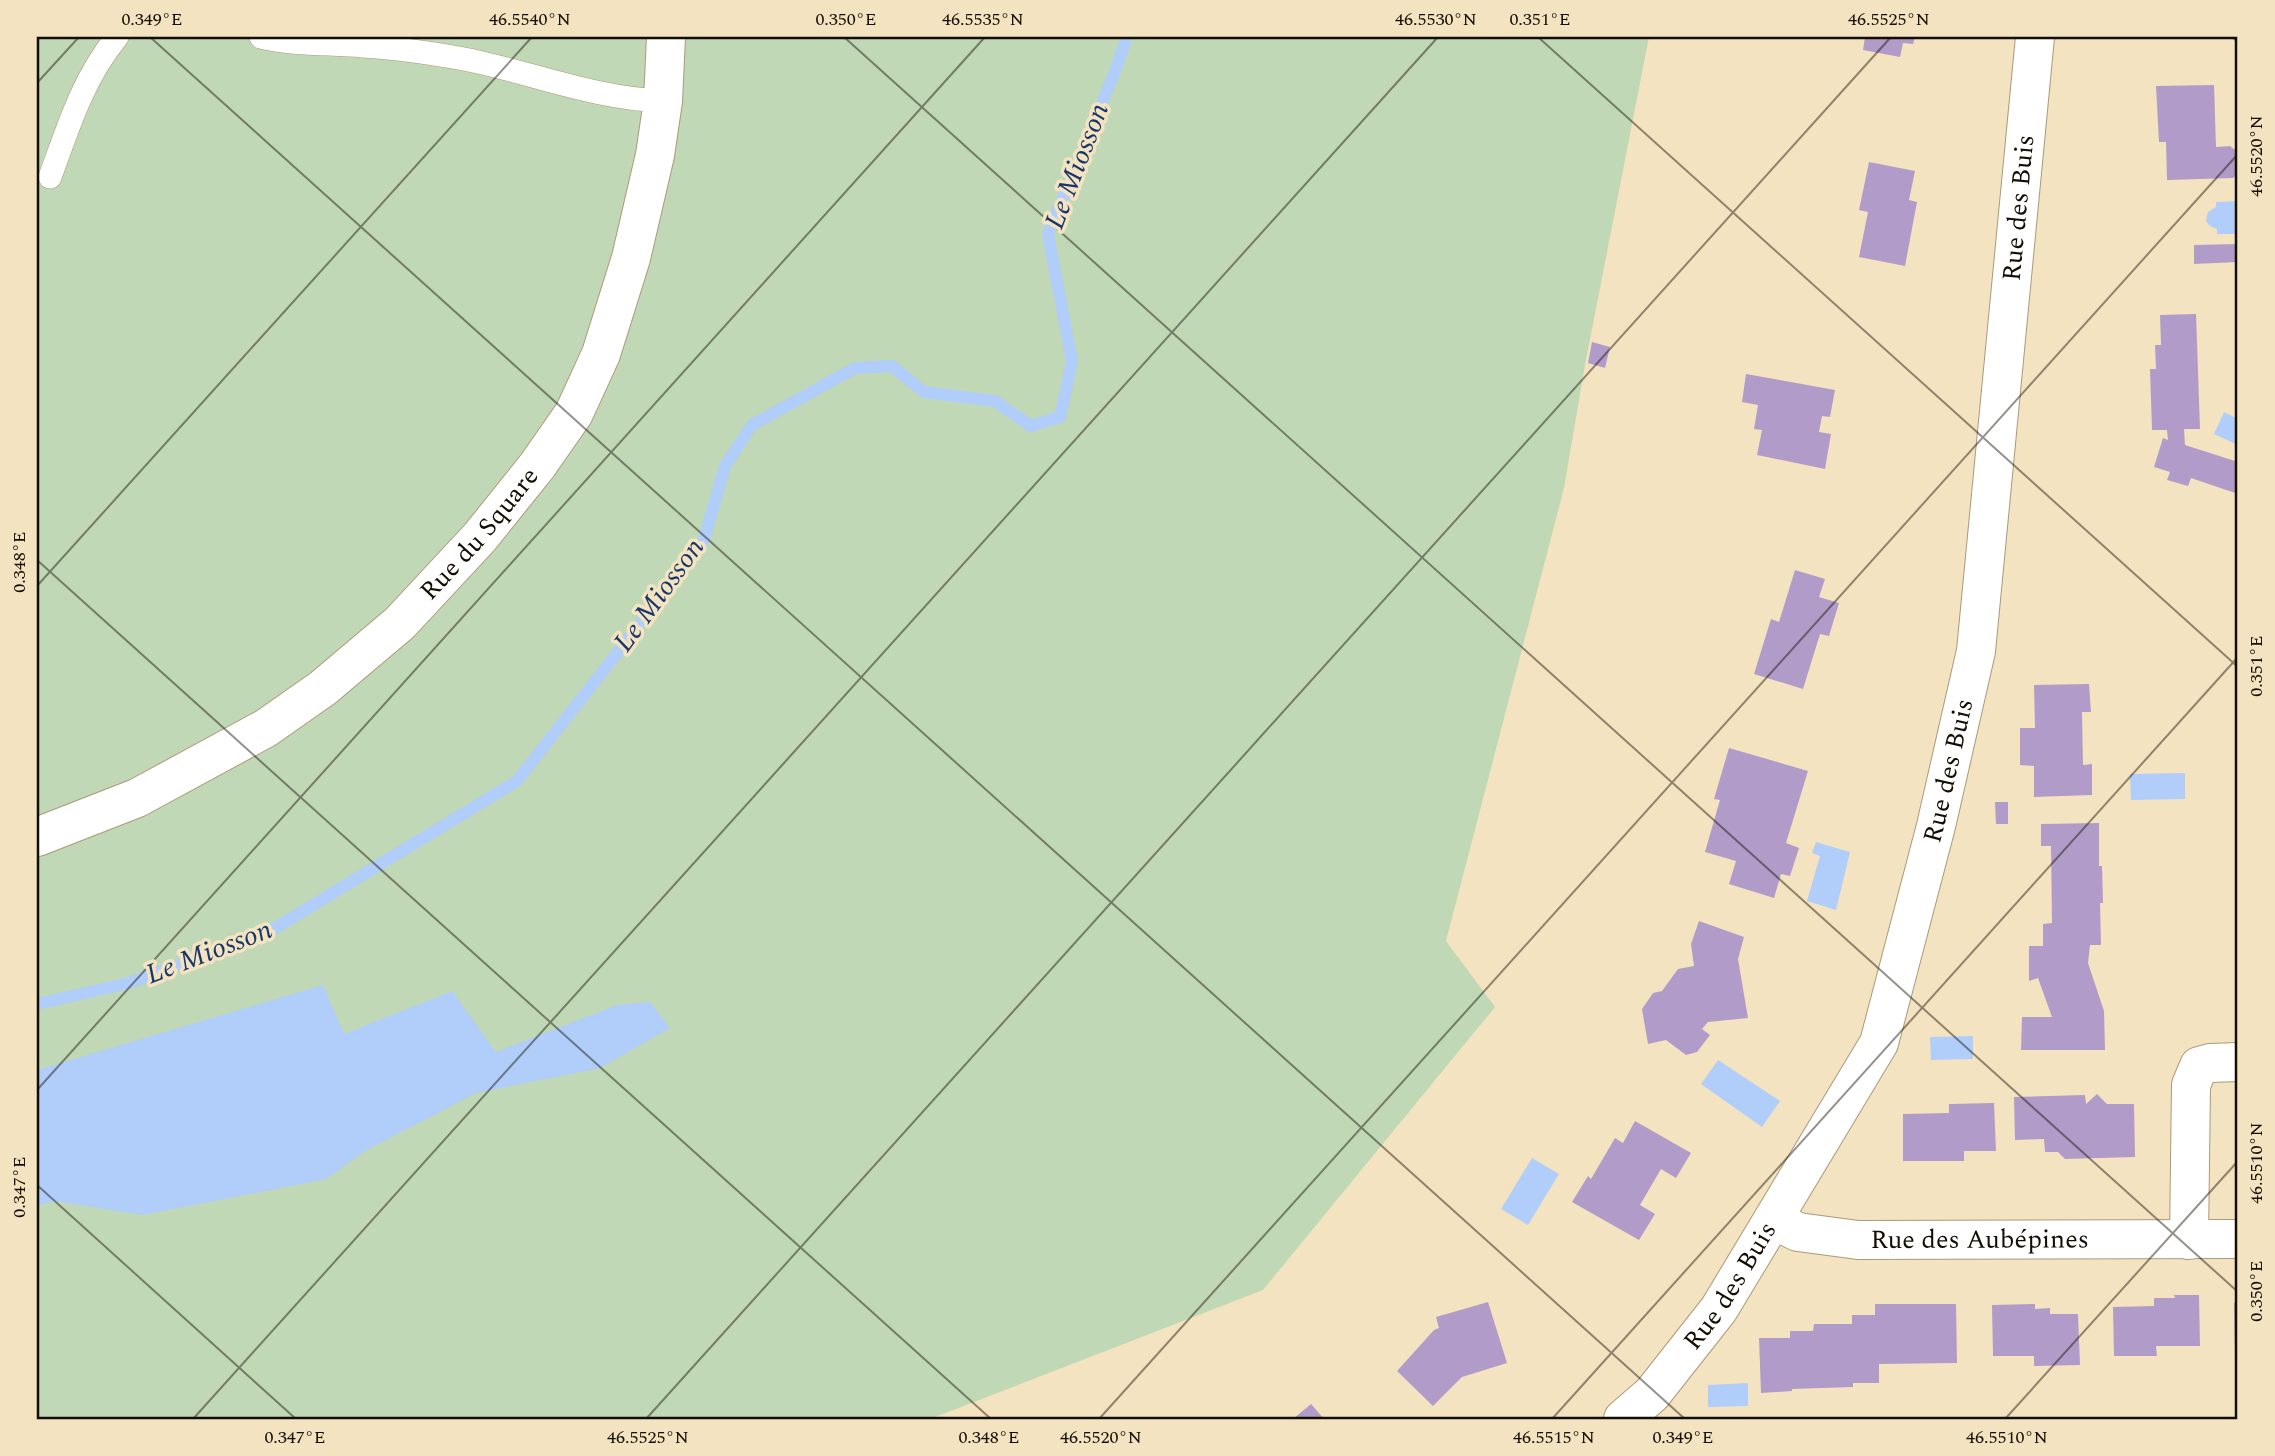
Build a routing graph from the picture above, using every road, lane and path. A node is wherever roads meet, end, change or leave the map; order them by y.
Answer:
1 (117, 37) edge
2 (261, 37) edge
3 (666, 37) edge
4 (2035, 37) edge
5 (663, 101) junction
6 (50, 177) dead end
7 (37, 837) edge
8 (2238, 1062) edge
9 (1773, 1220) junction
10 (2238, 1239) edge
11 (2189, 1240) junction
12 (1623, 1419) edge

1 - 6 lane
2 - 5 lane
3 - 5 street, Rue du Square
4 - 9 street, Rue des Buis
5 - 7 street, Rue du Square
8 - 11 street
9 - 11 street, Rue des Aubépines
9 - 12 street, Rue des Buis
10 - 11 street, Rue des Aubépines

